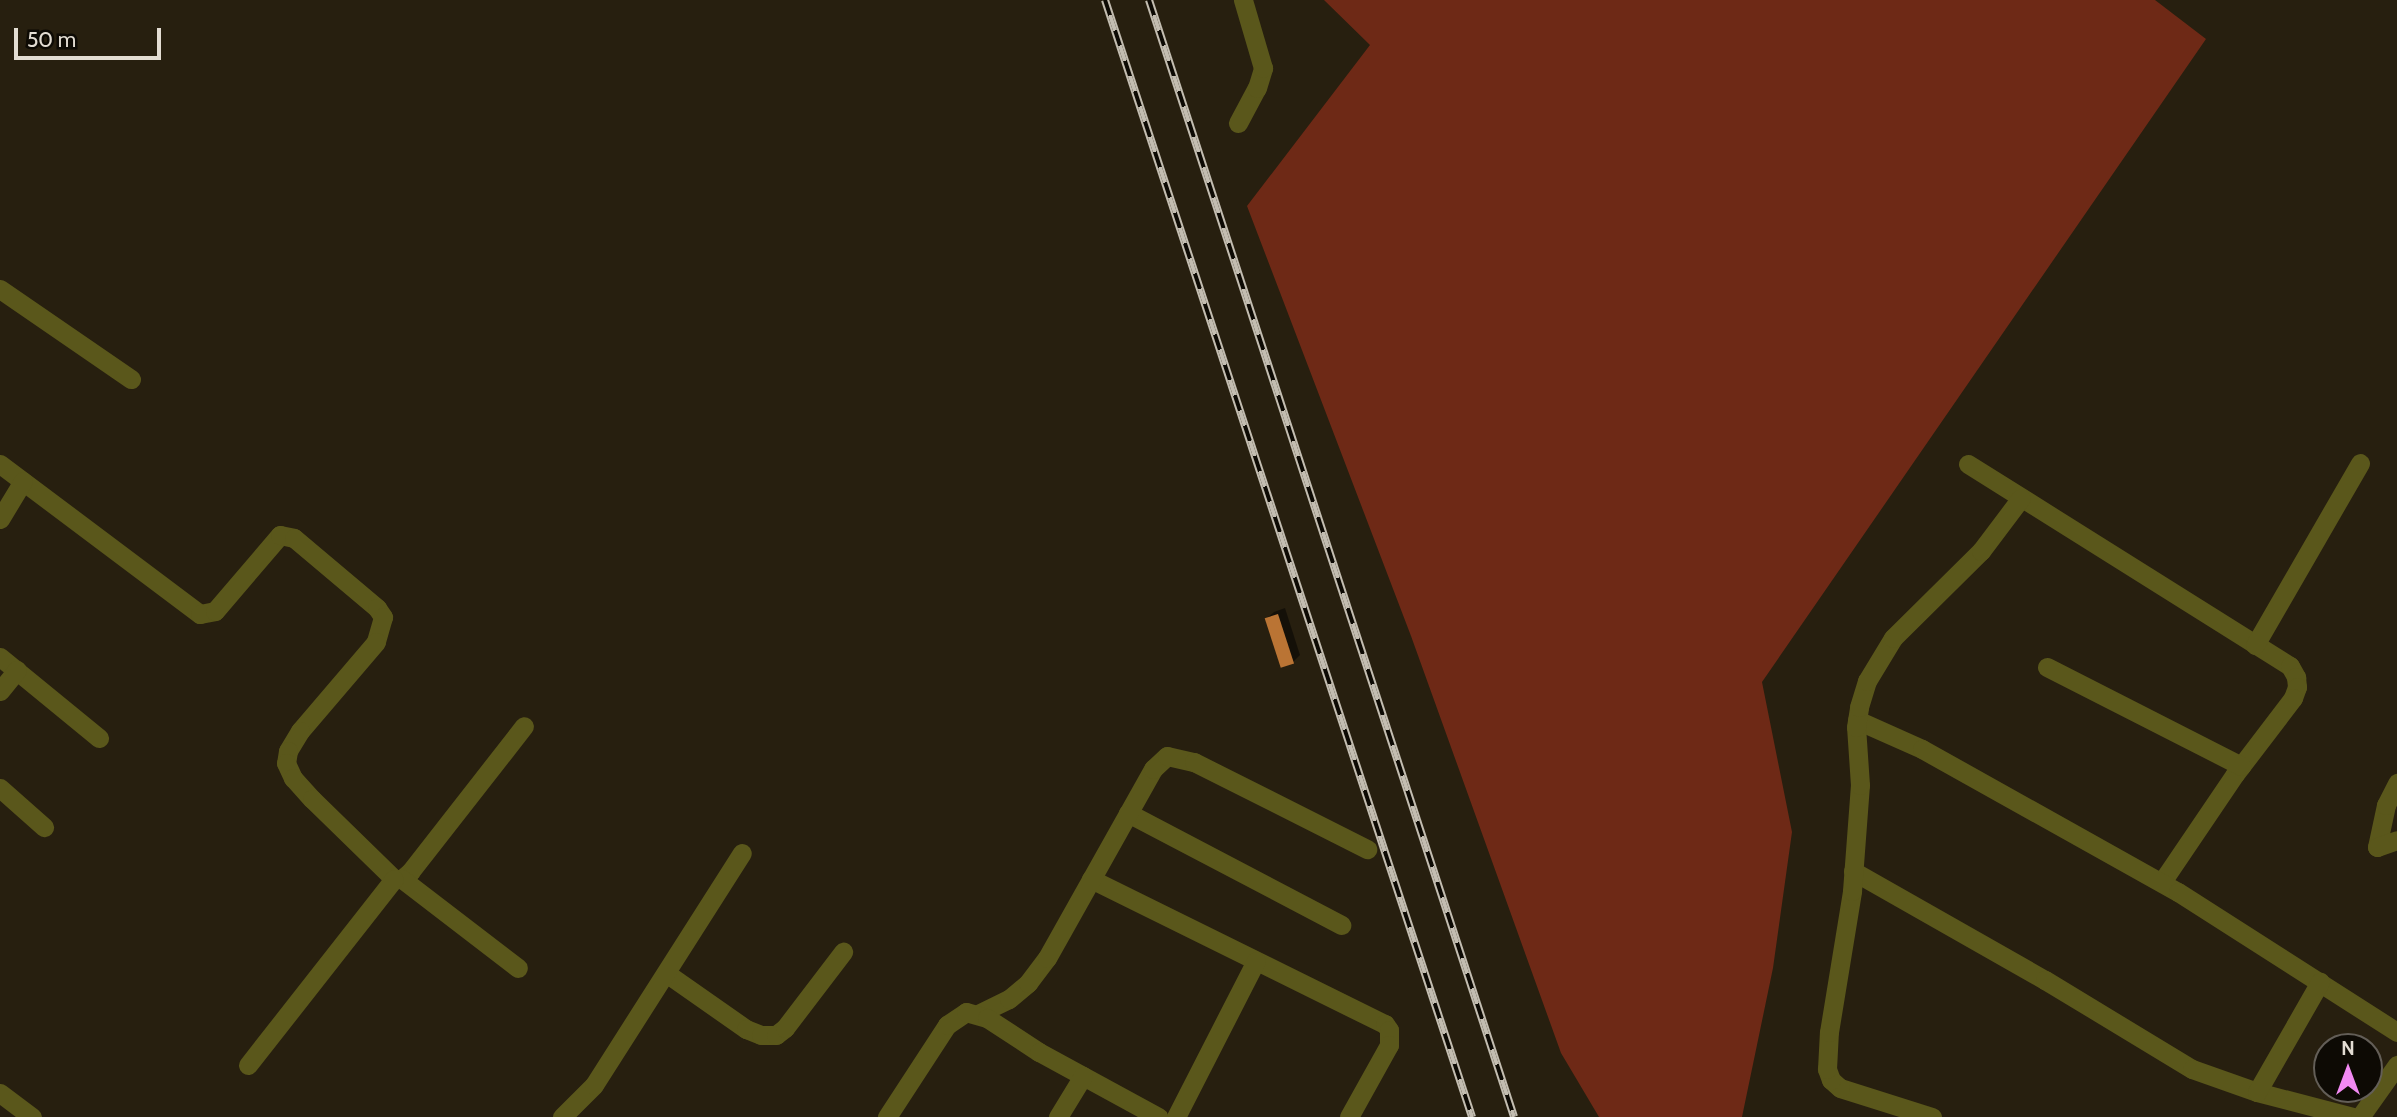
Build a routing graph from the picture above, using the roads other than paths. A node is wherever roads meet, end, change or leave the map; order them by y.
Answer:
1 (1243, 0) edge
2 (1238, 123) dead end
3 (0, 289) edge
4 (131, 379) dead end
5 (2360, 463) dead end
6 (0, 464) edge
7 (1968, 464) dead end
8 (23, 481) junction
9 (2021, 498) junction
10 (0, 519) edge
11 (2255, 645) junction
12 (0, 657) edge
13 (2047, 667) dead end
14 (17, 670) junction
15 (0, 691) edge
16 (1857, 720) junction
17 (524, 726) dead end
18 (99, 738) dead end
19 (2241, 766) junction
20 (2397, 783) edge
21 (0, 788) edge
22 (1128, 813) junction
23 (44, 827) dead end
24 (2397, 840) edge
25 (1367, 849) dead end
26 (742, 853) dead end
27 (1853, 871) junction
28 (398, 879) junction
29 (1091, 879) junction
30 (2162, 882) junction
31 (1341, 925) dead end
32 (843, 952) dead end
33 (1256, 961) junction
34 (518, 968) dead end
35 (666, 973) junction
36 (2320, 982) junction
37 (978, 1014) junction
38 (2397, 1032) edge
39 (248, 1065) dead end
40 (2397, 1065) edge
41 (1083, 1076) junction
42 (2257, 1092) junction
43 (0, 1093) edge
44 (1151, 1115) edge
45 (32, 1117) edge
46 (562, 1117) edge
47 (887, 1117) edge
48 (1058, 1117) edge
49 (1176, 1117) edge
50 (1349, 1117) edge
51 (1932, 1117) edge
52 (2353, 1117) edge
53 (2360, 1117) edge

1 - 2 street
3 - 4 street
5 - 11 street
6 - 8 street
7 - 9 street
8 - 10 street
8 - 28 street
9 - 11 street
9 - 16 street
11 - 19 street
12 - 14 street
13 - 19 street
14 - 15 street
14 - 18 street
16 - 27 street
16 - 30 street
17 - 28 street
19 - 30 street
20 - 24 street
21 - 23 street
22 - 25 street
22 - 29 street
22 - 31 street
26 - 35 street
27 - 42 street
27 - 51 street
28 - 34 street
28 - 39 street
29 - 33 street
29 - 37 street
30 - 36 street
32 - 35 street
33 - 49 street
33 - 50 street
35 - 46 street
36 - 38 street
36 - 42 street
37 - 41 street
37 - 47 street
40 - 53 street
41 - 44 street
41 - 48 street
42 - 52 street
43 - 45 street

